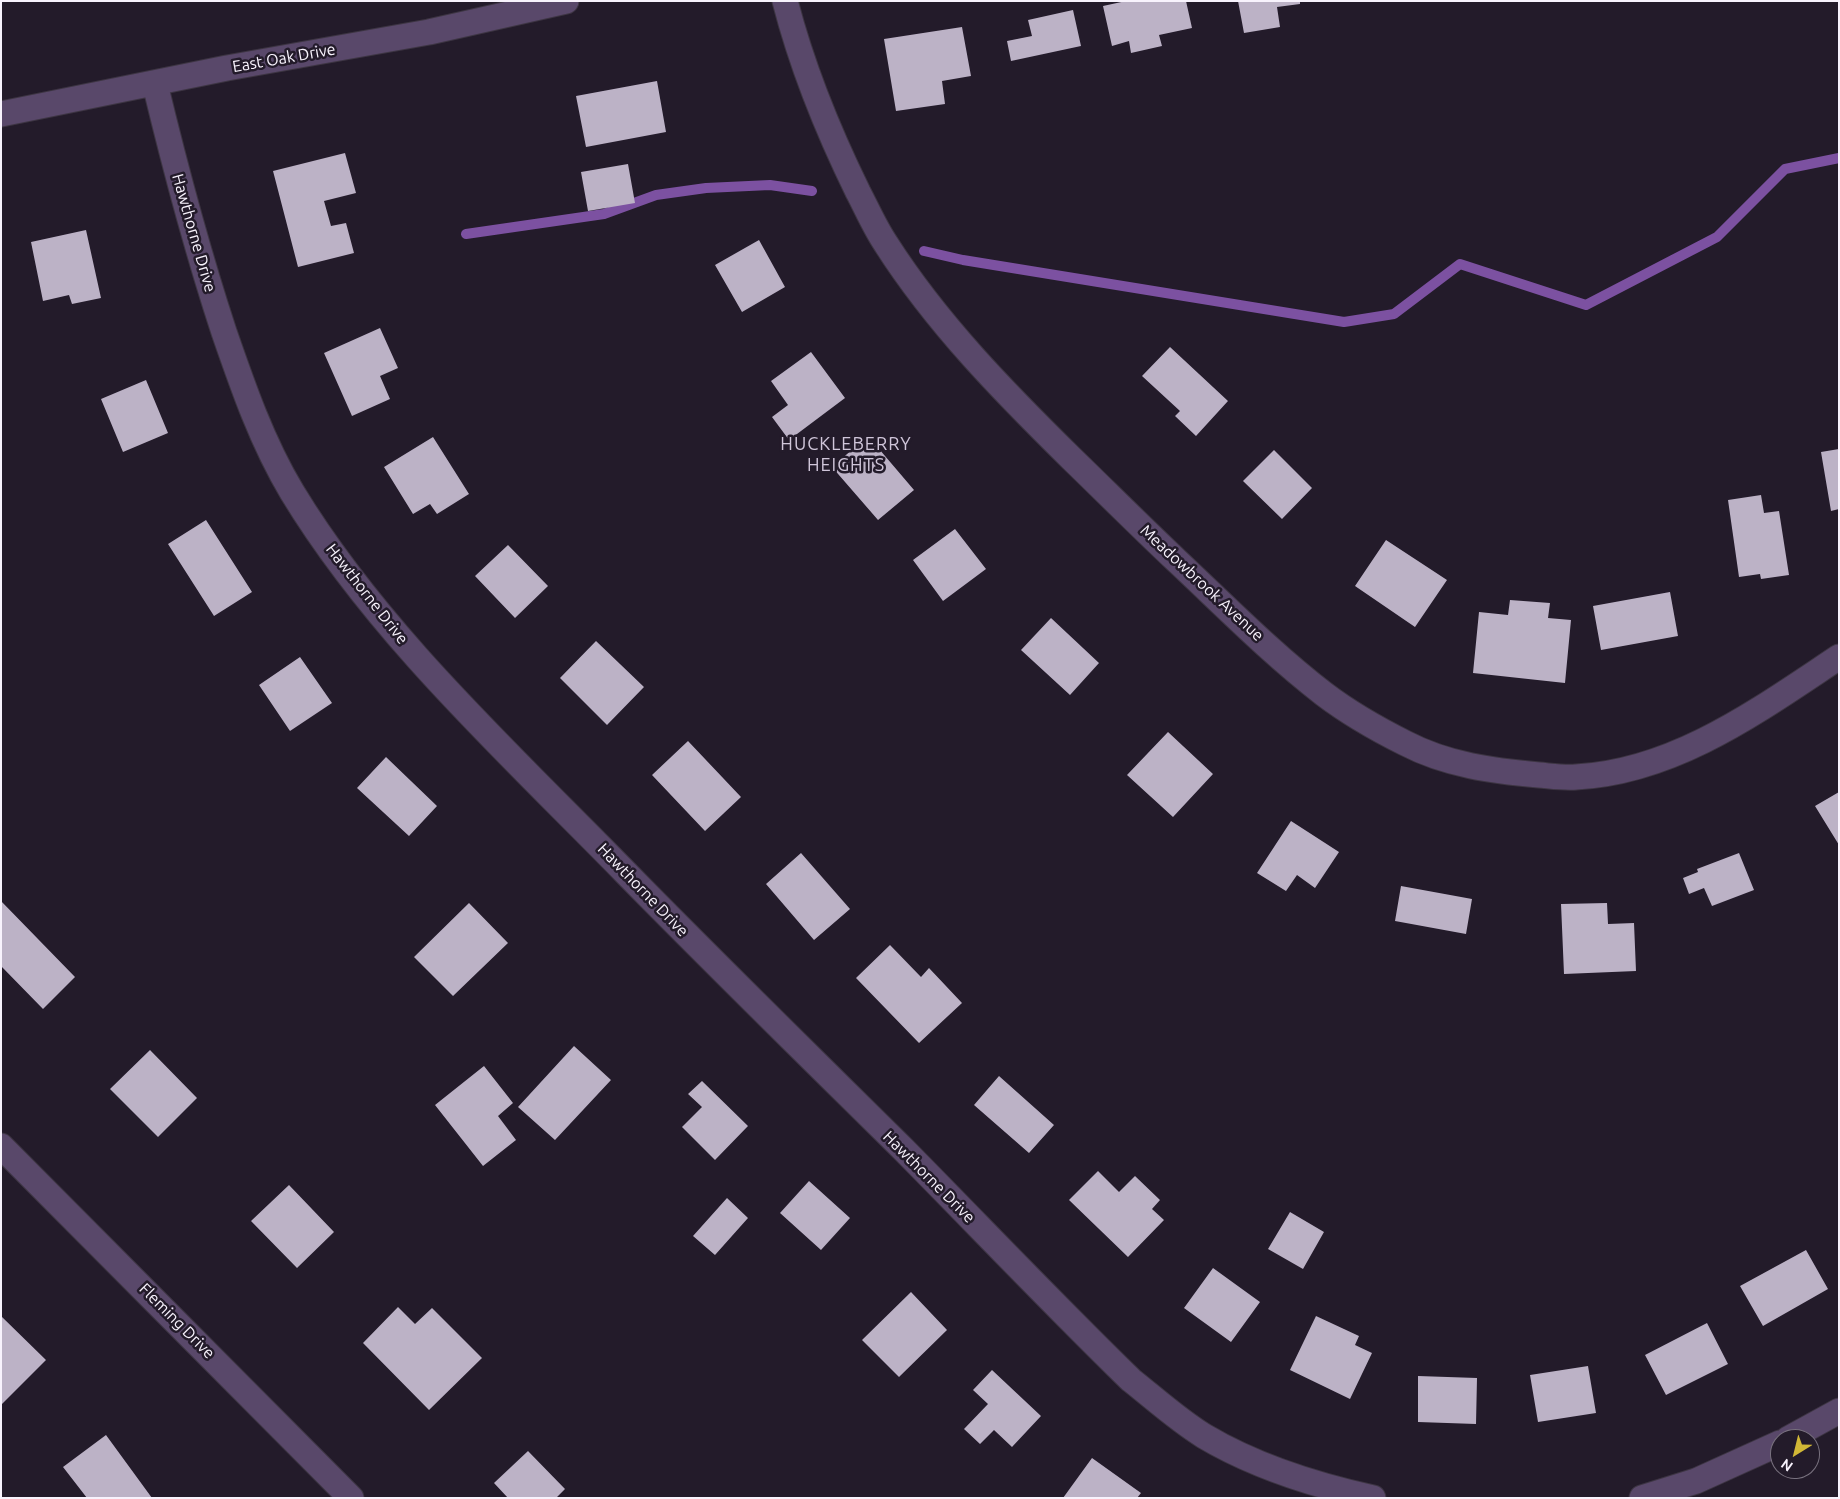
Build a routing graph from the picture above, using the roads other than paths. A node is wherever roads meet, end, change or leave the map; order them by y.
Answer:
1 (566, 1) edge
2 (785, 1) edge
3 (155, 84) junction
4 (1, 114) edge
5 (1839, 657) edge
6 (1, 1146) edge
7 (1839, 1411) edge
8 (1806, 1429) edge
9 (1770, 1448) edge
10 (351, 1498) edge
11 (1373, 1498) edge
12 (1642, 1498) edge

1 - 3 street, East Oak Drive
2 - 5 street, Meadowbrook Avenue
3 - 4 street, East Oak Drive
3 - 11 street, Hawthorne Drive
6 - 10 street, Fleming Drive
7 - 8 street
9 - 12 street

